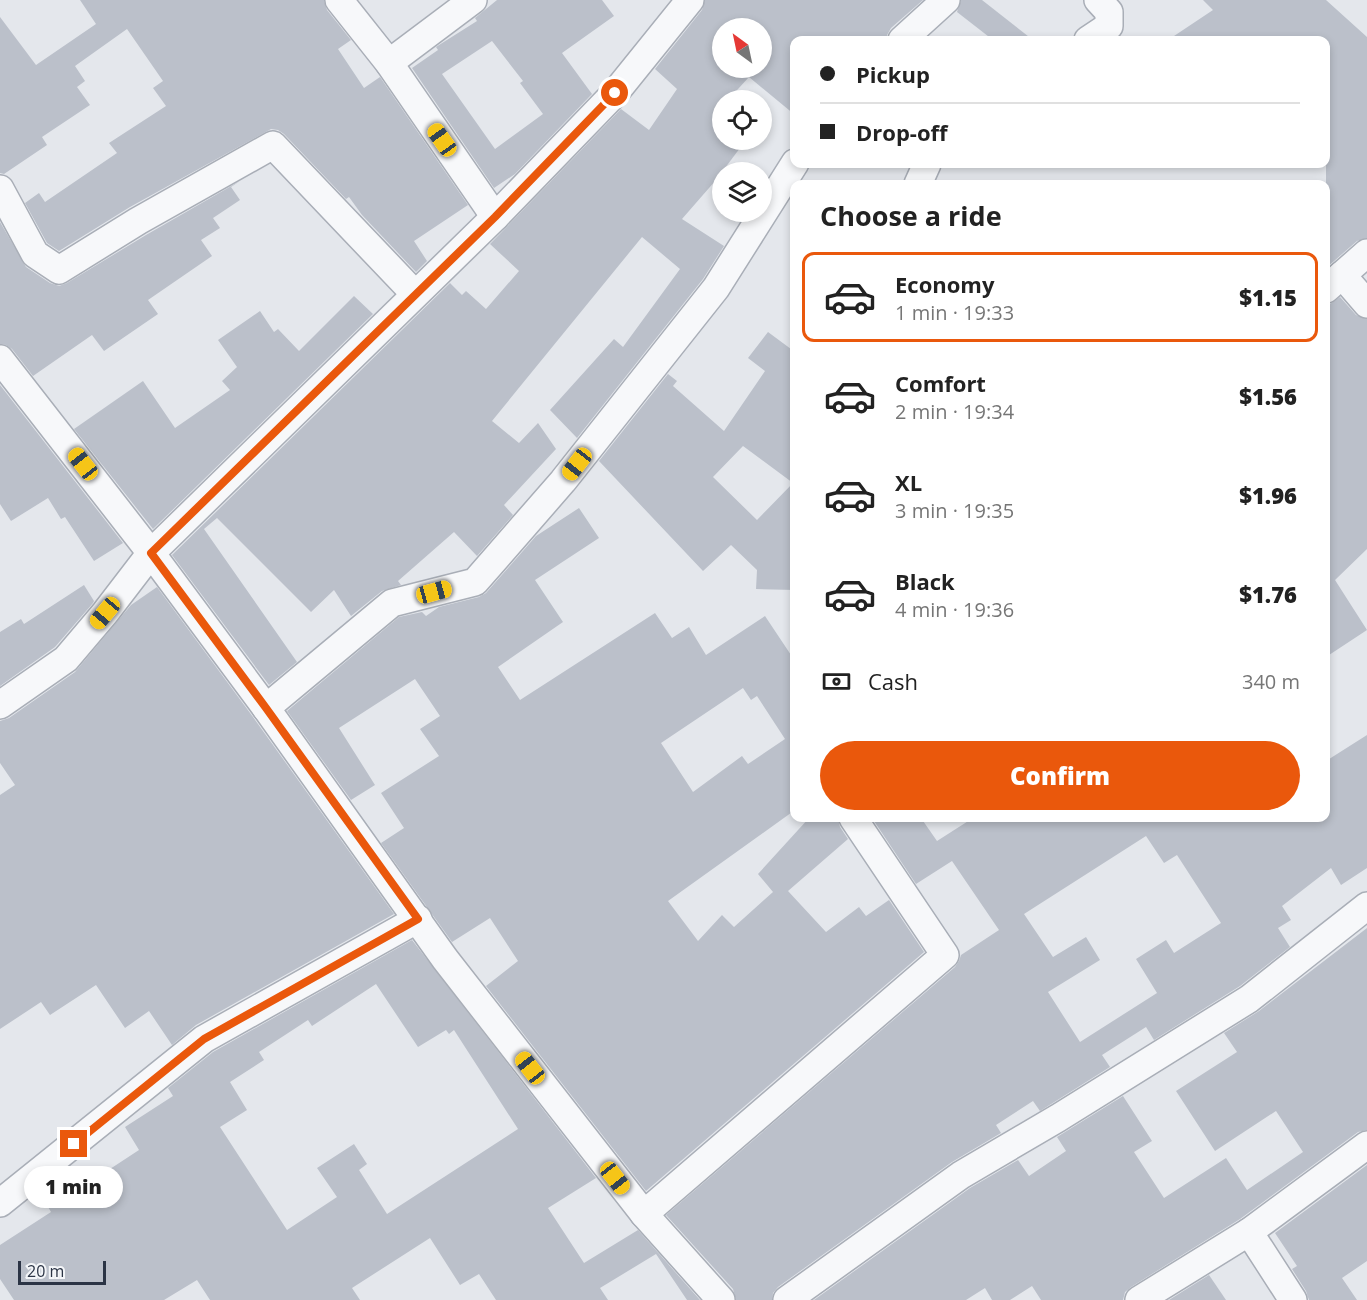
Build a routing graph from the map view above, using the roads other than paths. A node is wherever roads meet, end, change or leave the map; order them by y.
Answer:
1 (339, 0) edge
2 (473, 0) edge
3 (690, 0) edge
4 (946, 0) edge
5 (1098, 0) edge
6 (906, 36) edge
7 (1094, 36) edge
8 (389, 63) junction
9 (791, 168) edge
10 (0, 189) edge
11 (495, 217) junction
12 (1367, 254) edge
13 (1334, 282) edge
14 (415, 294) junction
15 (1367, 304) edge
16 (0, 359) edge
17 (151, 553) junction
18 (0, 705) edge
19 (266, 708) junction
20 (856, 822) edge
21 (1367, 906) edge
22 (418, 919) junction
23 (1367, 1145) edge
24 (0, 1203) edge
25 (644, 1214) junction
26 (1249, 1232) junction
27 (721, 1300) edge
28 (787, 1300) edge
29 (1138, 1300) edge
30 (1293, 1300) edge

1 - 8 street
2 - 8 street
3 - 11 street
4 - 6 street
5 - 7 street
8 - 11 street
9 - 19 street
10 - 14 street
11 - 14 street
12 - 13 street
13 - 15 street
14 - 17 street
16 - 17 street
17 - 18 street
17 - 19 street
19 - 22 street
20 - 25 street
21 - 28 street
22 - 24 street
22 - 25 street
23 - 26 street
25 - 27 street
26 - 29 street
26 - 30 street

